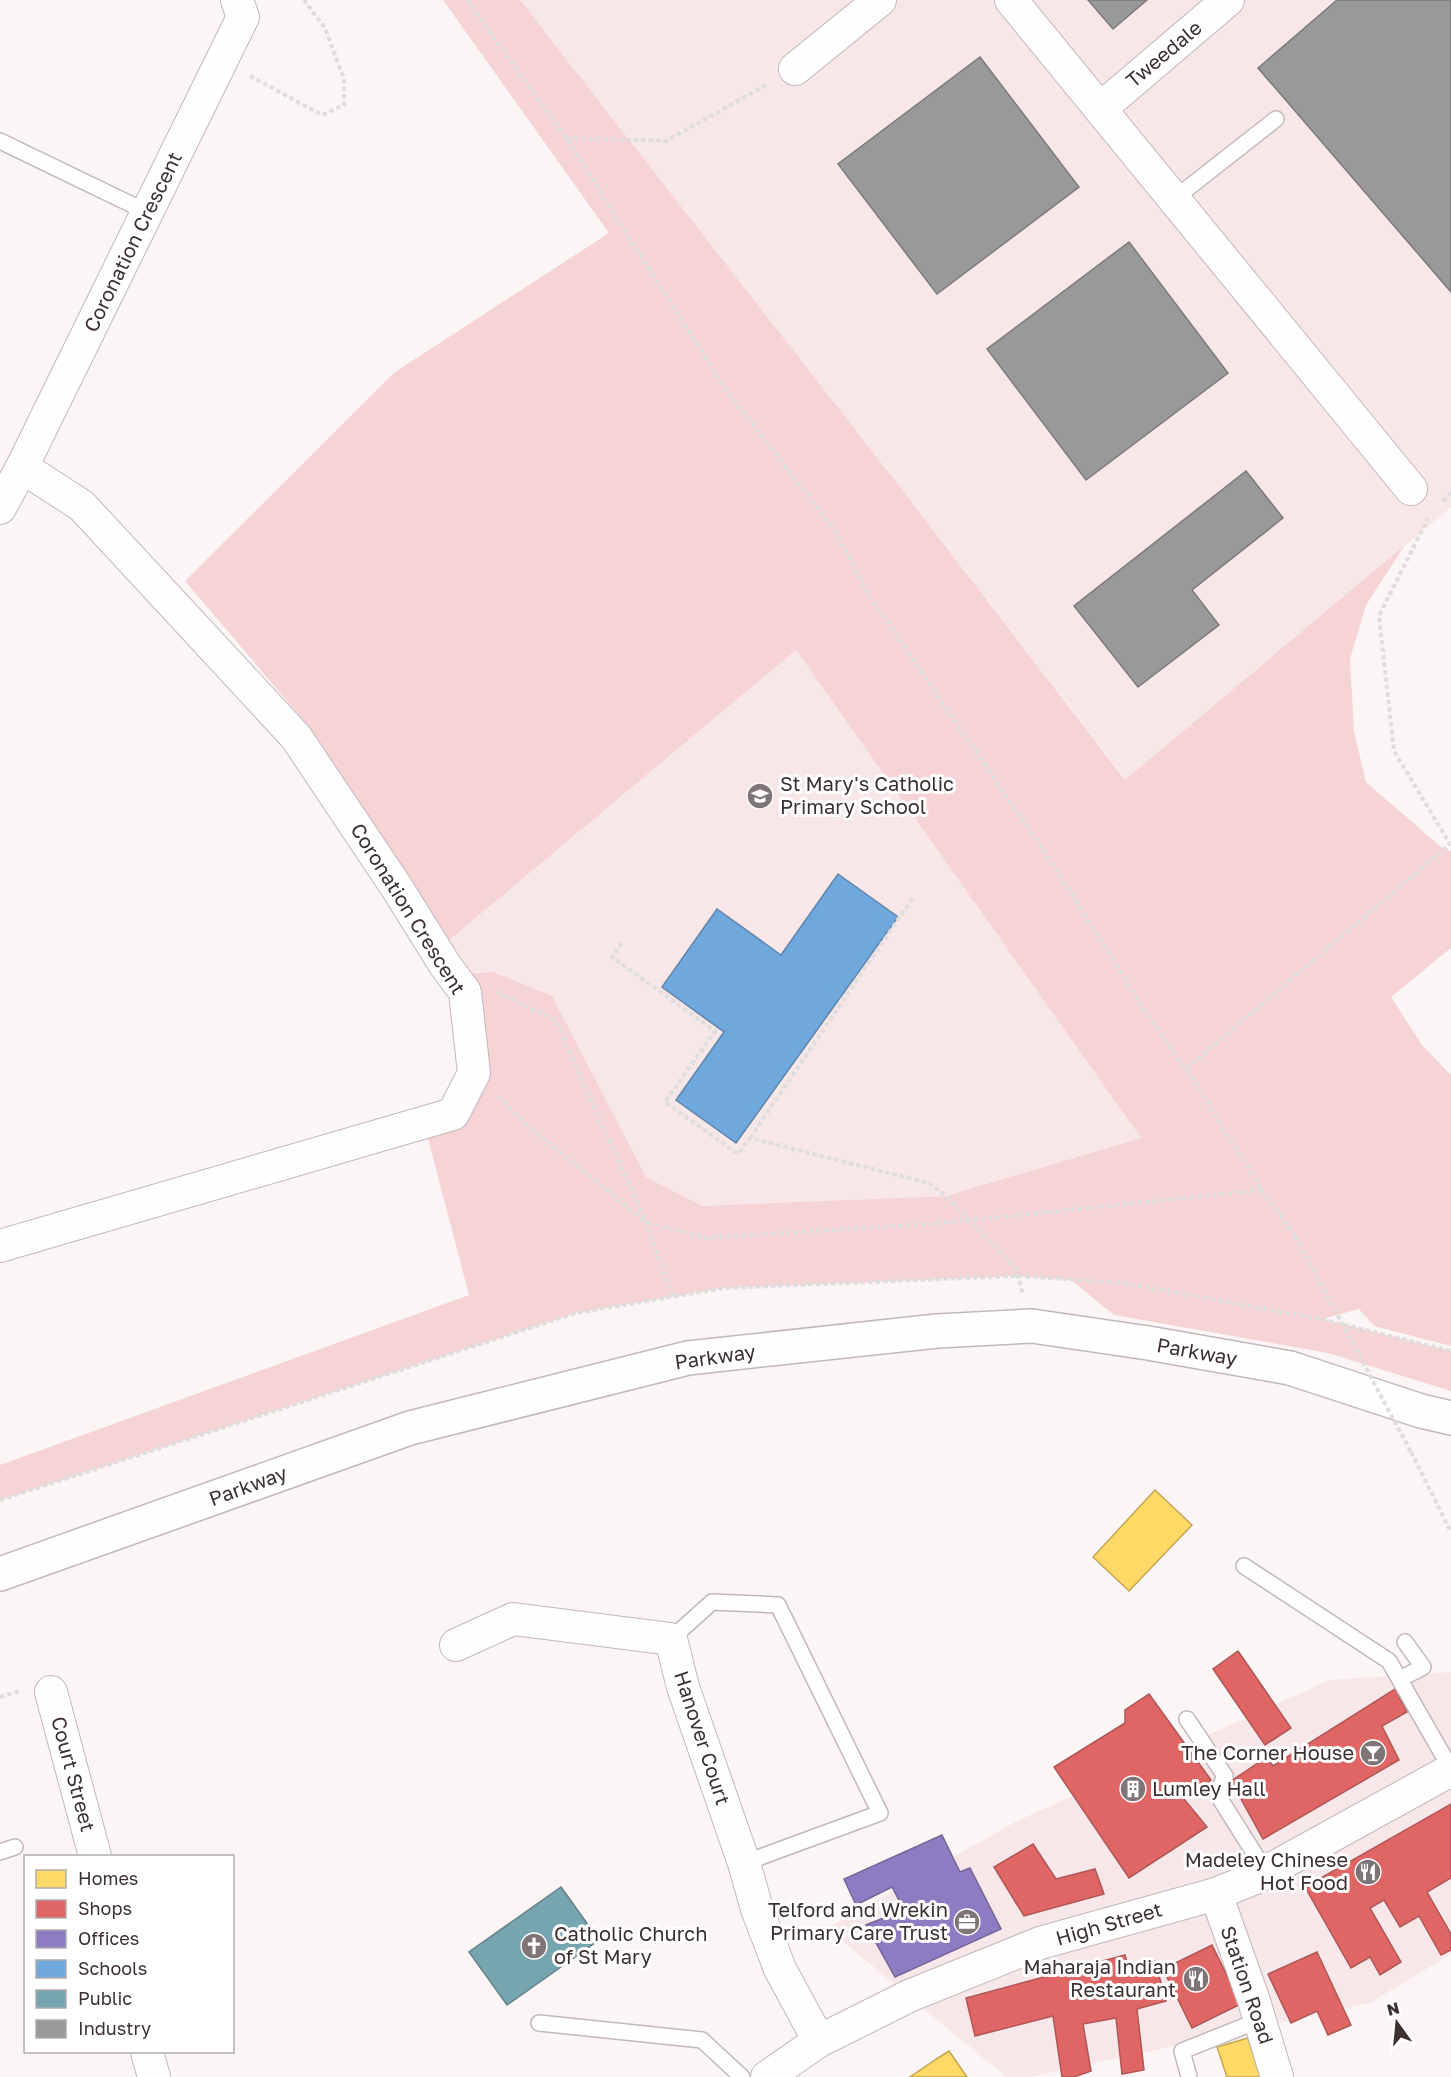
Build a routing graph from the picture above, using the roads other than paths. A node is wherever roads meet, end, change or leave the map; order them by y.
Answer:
1 (880, 0) edge
2 (1011, 0) edge
3 (1228, 0) edge
4 (240, 8) edge
5 (795, 69) road end
6 (1100, 109) junction
7 (1276, 119) dead end
8 (0, 141) edge
9 (1174, 199) junction
10 (147, 212) junction
11 (22, 467) junction
12 (1411, 489) road end
13 (0, 508) edge
14 (0, 1246) edge
15 (1451, 1418) edge
16 (1244, 1566) dead end
17 (0, 1574) edge
18 (671, 1639) junction
19 (1406, 1642) dead end
20 (456, 1645) dead end
21 (1400, 1679) junction
22 (51, 1692) dead end
23 (1187, 1719) dead end
24 (1451, 1769) edge
25 (94, 1855) edge
26 (744, 1863) junction
27 (1266, 1872) junction
28 (1216, 1894) junction
29 (1260, 2020) junction
30 (539, 2023) dead end
31 (819, 2041) junction
32 (147, 2053) edge
33 (154, 2077) edge
34 (742, 2077) edge
35 (766, 2077) edge
36 (1189, 2077) edge
37 (1277, 2077) edge

1 - 5 street
2 - 6 street
3 - 6 street, Tweedale
4 - 10 street, Coronation Crescent
6 - 9 street
7 - 9 lane
8 - 10 lane
9 - 12 street
10 - 11 street, Coronation Crescent
11 - 13 street, Coronation Crescent
11 - 14 street, Coronation Crescent
15 - 17 street, Parkway
16 - 21 lane
18 - 20 street
18 - 26 street, Hanover Court
18 - 26 lane
19 - 21 lane
21 - 24 lane
22 - 25 street, Court Street
23 - 27 lane
24 - 27 street, High Street
26 - 31 street, Hanover Court
27 - 28 street, High Street
28 - 29 street, Station Road
28 - 31 street, High Street
29 - 36 lane
29 - 37 street, Station Road
30 - 34 lane
31 - 35 street, High Street
32 - 33 street

